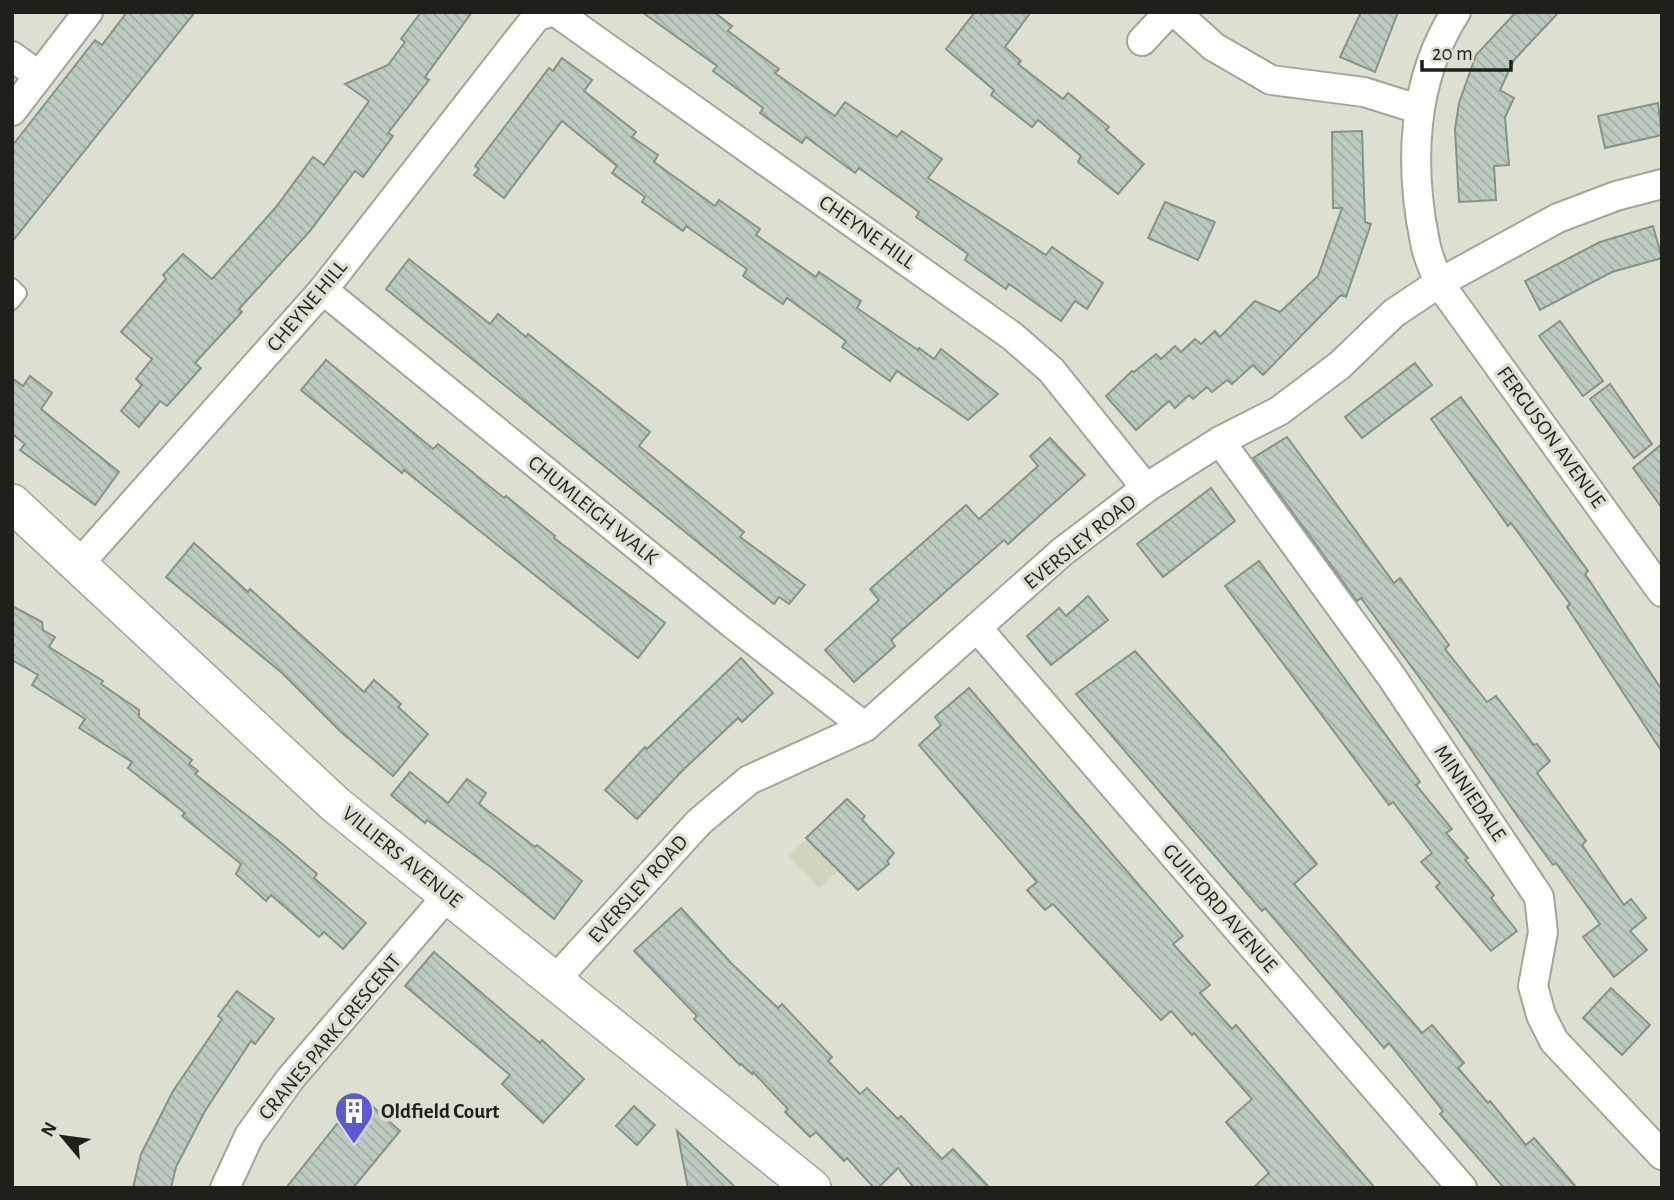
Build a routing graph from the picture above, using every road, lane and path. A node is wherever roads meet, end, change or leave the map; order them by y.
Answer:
1 (88, 12) edge
2 (554, 12) edge
3 (1169, 12) edge
4 (1175, 12) edge
5 (1455, 12) edge
6 (1142, 41) dead end
7 (12, 56) edge
8 (39, 76) junction
9 (1418, 109) junction
10 (12, 111) edge
11 (1662, 184) edge
12 (1439, 282) junction
13 (12, 286) edge
14 (323, 290) junction
15 (12, 302) edge
16 (1220, 441) junction
17 (1146, 488) junction
18 (12, 503) edge
19 (79, 564) junction
20 (1662, 592) edge
21 (978, 629) junction
22 (865, 727) junction
23 (448, 895) junction
24 (555, 980) junction
25 (1662, 1155) edge
26 (225, 1188) edge
27 (811, 1188) edge
28 (1462, 1188) edge

1 - 8 street
2 - 14 street, CHEYNE HILL
2 - 17 street, CHEYNE HILL
3 - 6 street
4 - 9 street
5 - 9 street, FERGUSON AVENUE
7 - 8 street
8 - 10 street
9 - 12 street, FERGUSON AVENUE
11 - 12 street, EVERSLEY ROAD
12 - 16 street, EVERSLEY ROAD
12 - 20 street, FERGUSON AVENUE
13 - 15 lane
14 - 19 street, CHEYNE HILL
14 - 22 street, CHUMLEIGH WALK
16 - 17 street, EVERSLEY ROAD
16 - 25 street, MINNIEDALE
17 - 21 street, EVERSLEY ROAD
18 - 19 street, VILLIERS AVENUE
19 - 23 street, VILLIERS AVENUE
21 - 22 street, EVERSLEY ROAD
21 - 28 street, GUILFORD AVENUE
22 - 24 street, EVERSLEY ROAD
23 - 24 street, VILLIERS AVENUE
23 - 26 street, CRANES PARK CRESCENT
24 - 27 street, VILLIERS AVENUE

